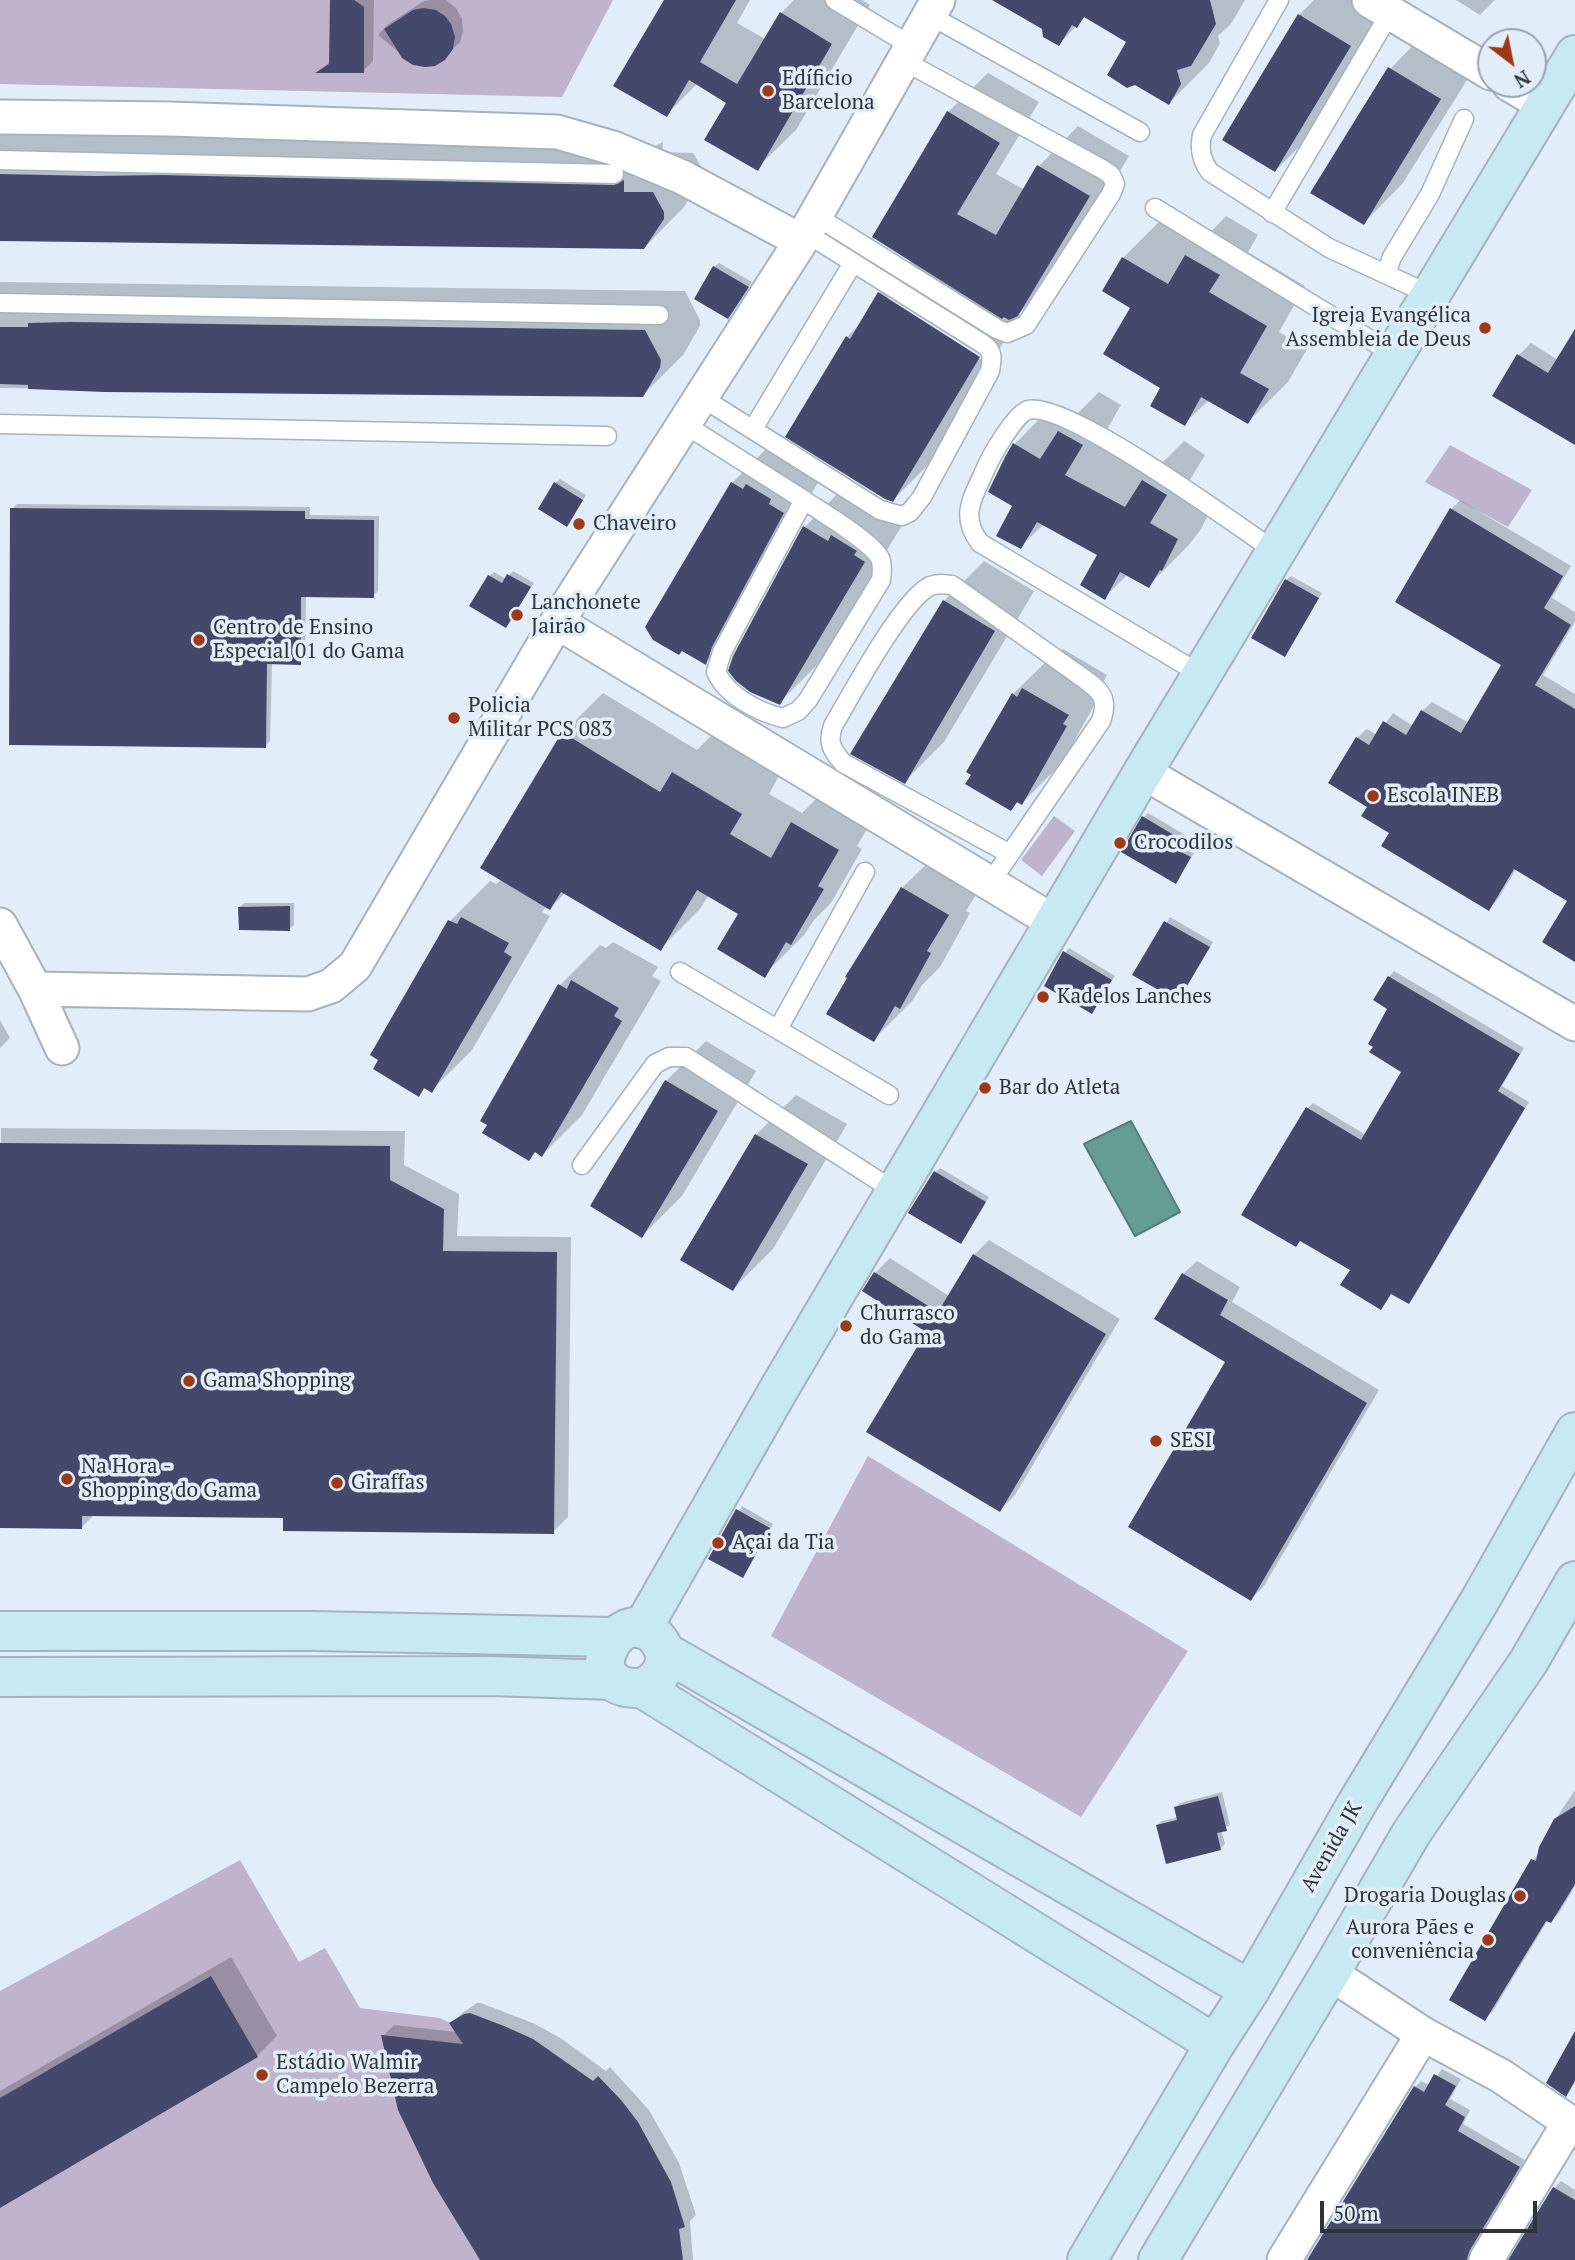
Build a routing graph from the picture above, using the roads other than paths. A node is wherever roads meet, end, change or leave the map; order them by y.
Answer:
1 (835, 0) edge
2 (1279, 0) edge
3 (1379, 6) edge
4 (934, 8) edge
5 (909, 54) junction
6 (1477, 65) edge
7 (1564, 83) edge
8 (0, 117) edge
9 (1464, 119) dead end
10 (1140, 132) dead end
11 (0, 160) edge
12 (614, 174) dead end
13 (1155, 208) dead end
14 (1272, 213) junction
15 (808, 230) junction
16 (853, 263) junction
17 (1386, 274) junction
18 (1431, 295) junction
19 (0, 303) edge
20 (659, 315) dead end
21 (1395, 355) junction
22 (693, 410) junction
23 (0, 424) edge
24 (752, 429) junction
25 (607, 436) dead end
26 (804, 500) junction
27 (1276, 552) junction
28 (557, 622) junction
29 (1202, 675) junction
30 (1143, 772) junction
31 (1010, 854) junction
32 (865, 872) dead end
33 (990, 883) junction
34 (1054, 922) junction
35 (0, 925) edge
36 (680, 972) dead end
37 (35, 989) junction
38 (1575, 1024) edge
39 (778, 1029) junction
40 (62, 1048) dead end
41 (890, 1095) dead end
42 (582, 1165) dead end
43 (896, 1192) junction
44 (1575, 1432) edge
45 (1575, 1581) edge
46 (0, 1631) edge
47 (640, 1640) junction
48 (0, 1677) edge
49 (627, 1684) junction
50 (1356, 1805) junction
51 (1412, 1832) junction
52 (1142, 1928) junction
53 (1330, 1973) junction
54 (1114, 1979) junction
55 (1250, 1990) junction
56 (1423, 2034) junction
57 (1215, 2044) junction
58 (1572, 2124) edge
59 (1087, 2260) edge
60 (1158, 2260) edge
61 (1284, 2260) edge
62 (1486, 2260) edge

1 - 5 lane
2 - 14 lane
3 - 6 street
3 - 14 lane
4 - 5 street
4 - 10 lane
5 - 15 street
5 - 15 lane
7 - 18 street
8 - 15 street
9 - 17 lane
11 - 12 lane
13 - 21 lane
14 - 17 lane
15 - 16 lane
15 - 22 street
16 - 24 lane
16 - 24 lane
17 - 18 lane
18 - 21 street
19 - 20 lane
21 - 27 street
22 - 24 lane
22 - 26 lane
22 - 28 street
23 - 25 lane
26 - 26 lane
27 - 29 street
27 - 29 lane
28 - 33 street
28 - 37 street
29 - 30 street
30 - 34 street
30 - 38 street
31 - 31 lane
31 - 33 lane
32 - 39 lane
33 - 34 street
34 - 43 street
35 - 37 street
36 - 39 lane
37 - 40 street
39 - 41 lane
42 - 43 lane
43 - 47 street
44 - 50 street, Avenida JK
45 - 51 street
46 - 47 street
47 - 49 street
47 - 49 street
47 - 52 street
48 - 49 street
49 - 54 street
50 - 51 street
50 - 55 street, Avenida JK
51 - 53 street
52 - 54 street
52 - 55 street
53 - 56 street
53 - 60 street
54 - 57 street
55 - 57 street, Avenida JK
56 - 58 street
56 - 61 street
57 - 59 street, Avenida JK
58 - 62 street

